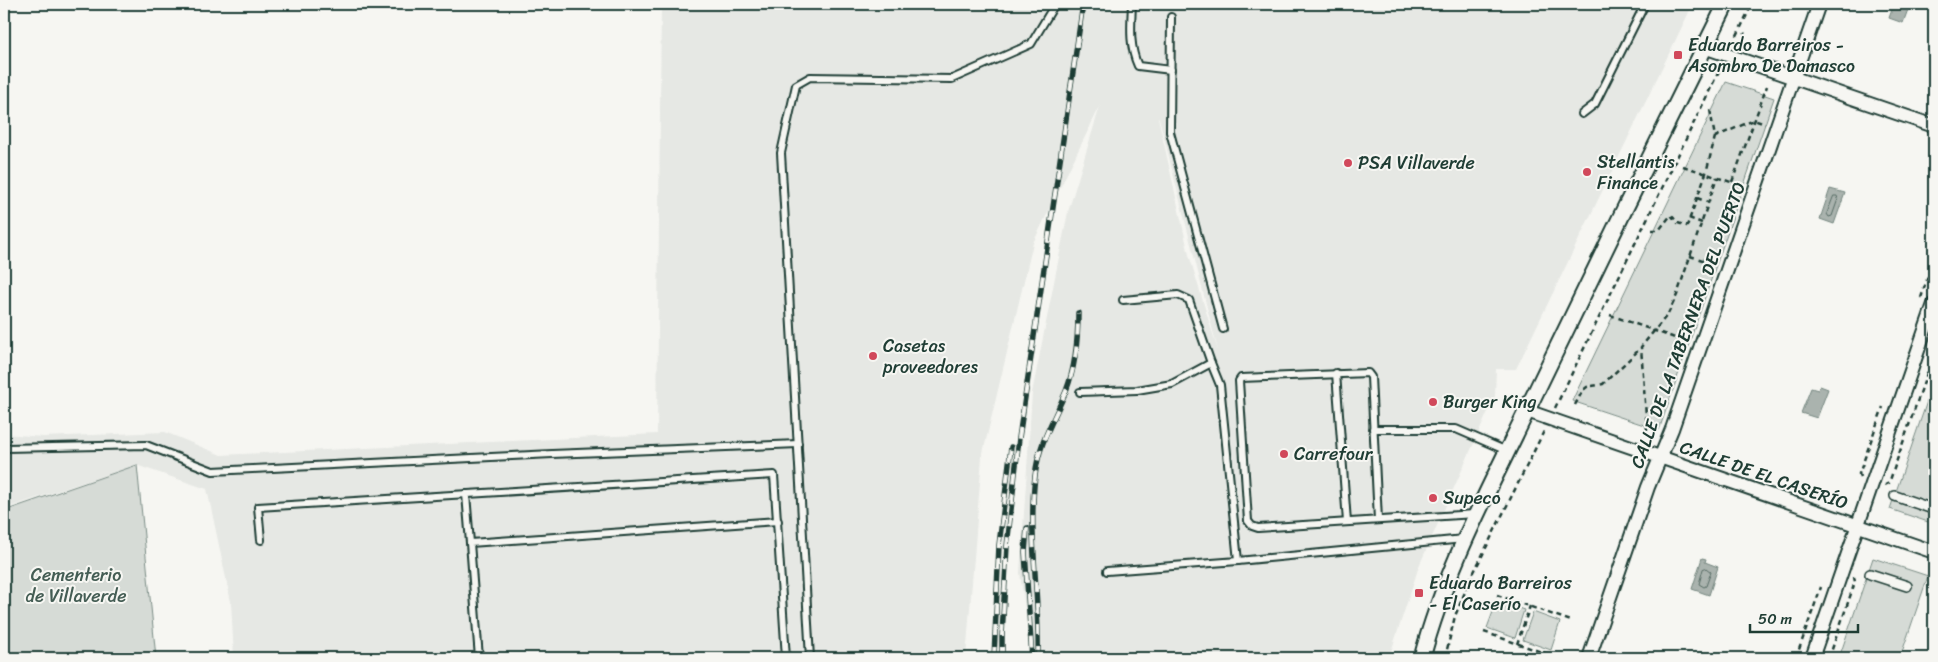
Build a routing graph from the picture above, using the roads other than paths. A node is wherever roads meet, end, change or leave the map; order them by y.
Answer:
1 (1055, 4) edge
2 (1132, 4) edge
3 (1645, 4) edge
4 (1726, 4) edge
5 (1819, 4) edge
6 (1171, 17) dead end
7 (1704, 47) junction
8 (1170, 70) junction
9 (1794, 78) junction
10 (1582, 114) dead end
11 (1934, 126) edge
12 (1123, 300) dead end
13 (1934, 304) edge
14 (1223, 329) dead end
15 (1211, 363) junction
16 (1336, 373) junction
17 (1080, 392) dead end
18 (1527, 411) junction
19 (1373, 429) junction
20 (798, 444) junction
21 (4, 448) edge
22 (1507, 451) junction
23 (1660, 458) junction
24 (466, 494) junction
25 (1895, 496) dead end
26 (1934, 510) edge
27 (1477, 514) junction
28 (1378, 520) junction
29 (778, 521) junction
30 (1347, 522) junction
31 (1858, 526) junction
32 (1465, 539) junction
33 (261, 540) dead end
34 (470, 543) junction
35 (1934, 552) edge
36 (1238, 561) junction
37 (1107, 571) dead end
38 (1870, 574) dead end
39 (1907, 586) dead end
40 (479, 658) edge
41 (786, 658) edge
42 (810, 658) edge
43 (1422, 658) edge
44 (1589, 658) edge
45 (1812, 658) edge

1 - 20 lane
2 - 8 lane
3 - 10 lane
4 - 7 street
5 - 9 street, CALLE DE LA TABERNERA DEL PUERTO
6 - 8 lane
7 - 9 street
7 - 18 street
8 - 14 lane
9 - 11 street
9 - 23 street, CALLE DE LA TABERNERA DEL PUERTO
12 - 15 lane
13 - 31 street
15 - 17 lane
15 - 36 lane
16 - 19 lane
16 - 30 lane
16 - 30 lane
18 - 22 street
18 - 23 street, CALLE DE EL CASERÍO
19 - 22 lane
19 - 28 lane
20 - 21 lane
20 - 42 lane
22 - 27 street
23 - 31 street, CALLE DE EL CASERÍO
23 - 44 street, CALLE DE LA TABERNERA DEL PUERTO
24 - 29 lane
24 - 33 lane
24 - 34 lane
25 - 26 street
27 - 28 lane
27 - 32 street
28 - 30 lane
29 - 34 lane
29 - 41 lane
31 - 35 street, CALLE DE EL CASERÍO
31 - 45 street
32 - 36 lane
32 - 43 street
34 - 40 lane
36 - 37 lane
38 - 39 street

